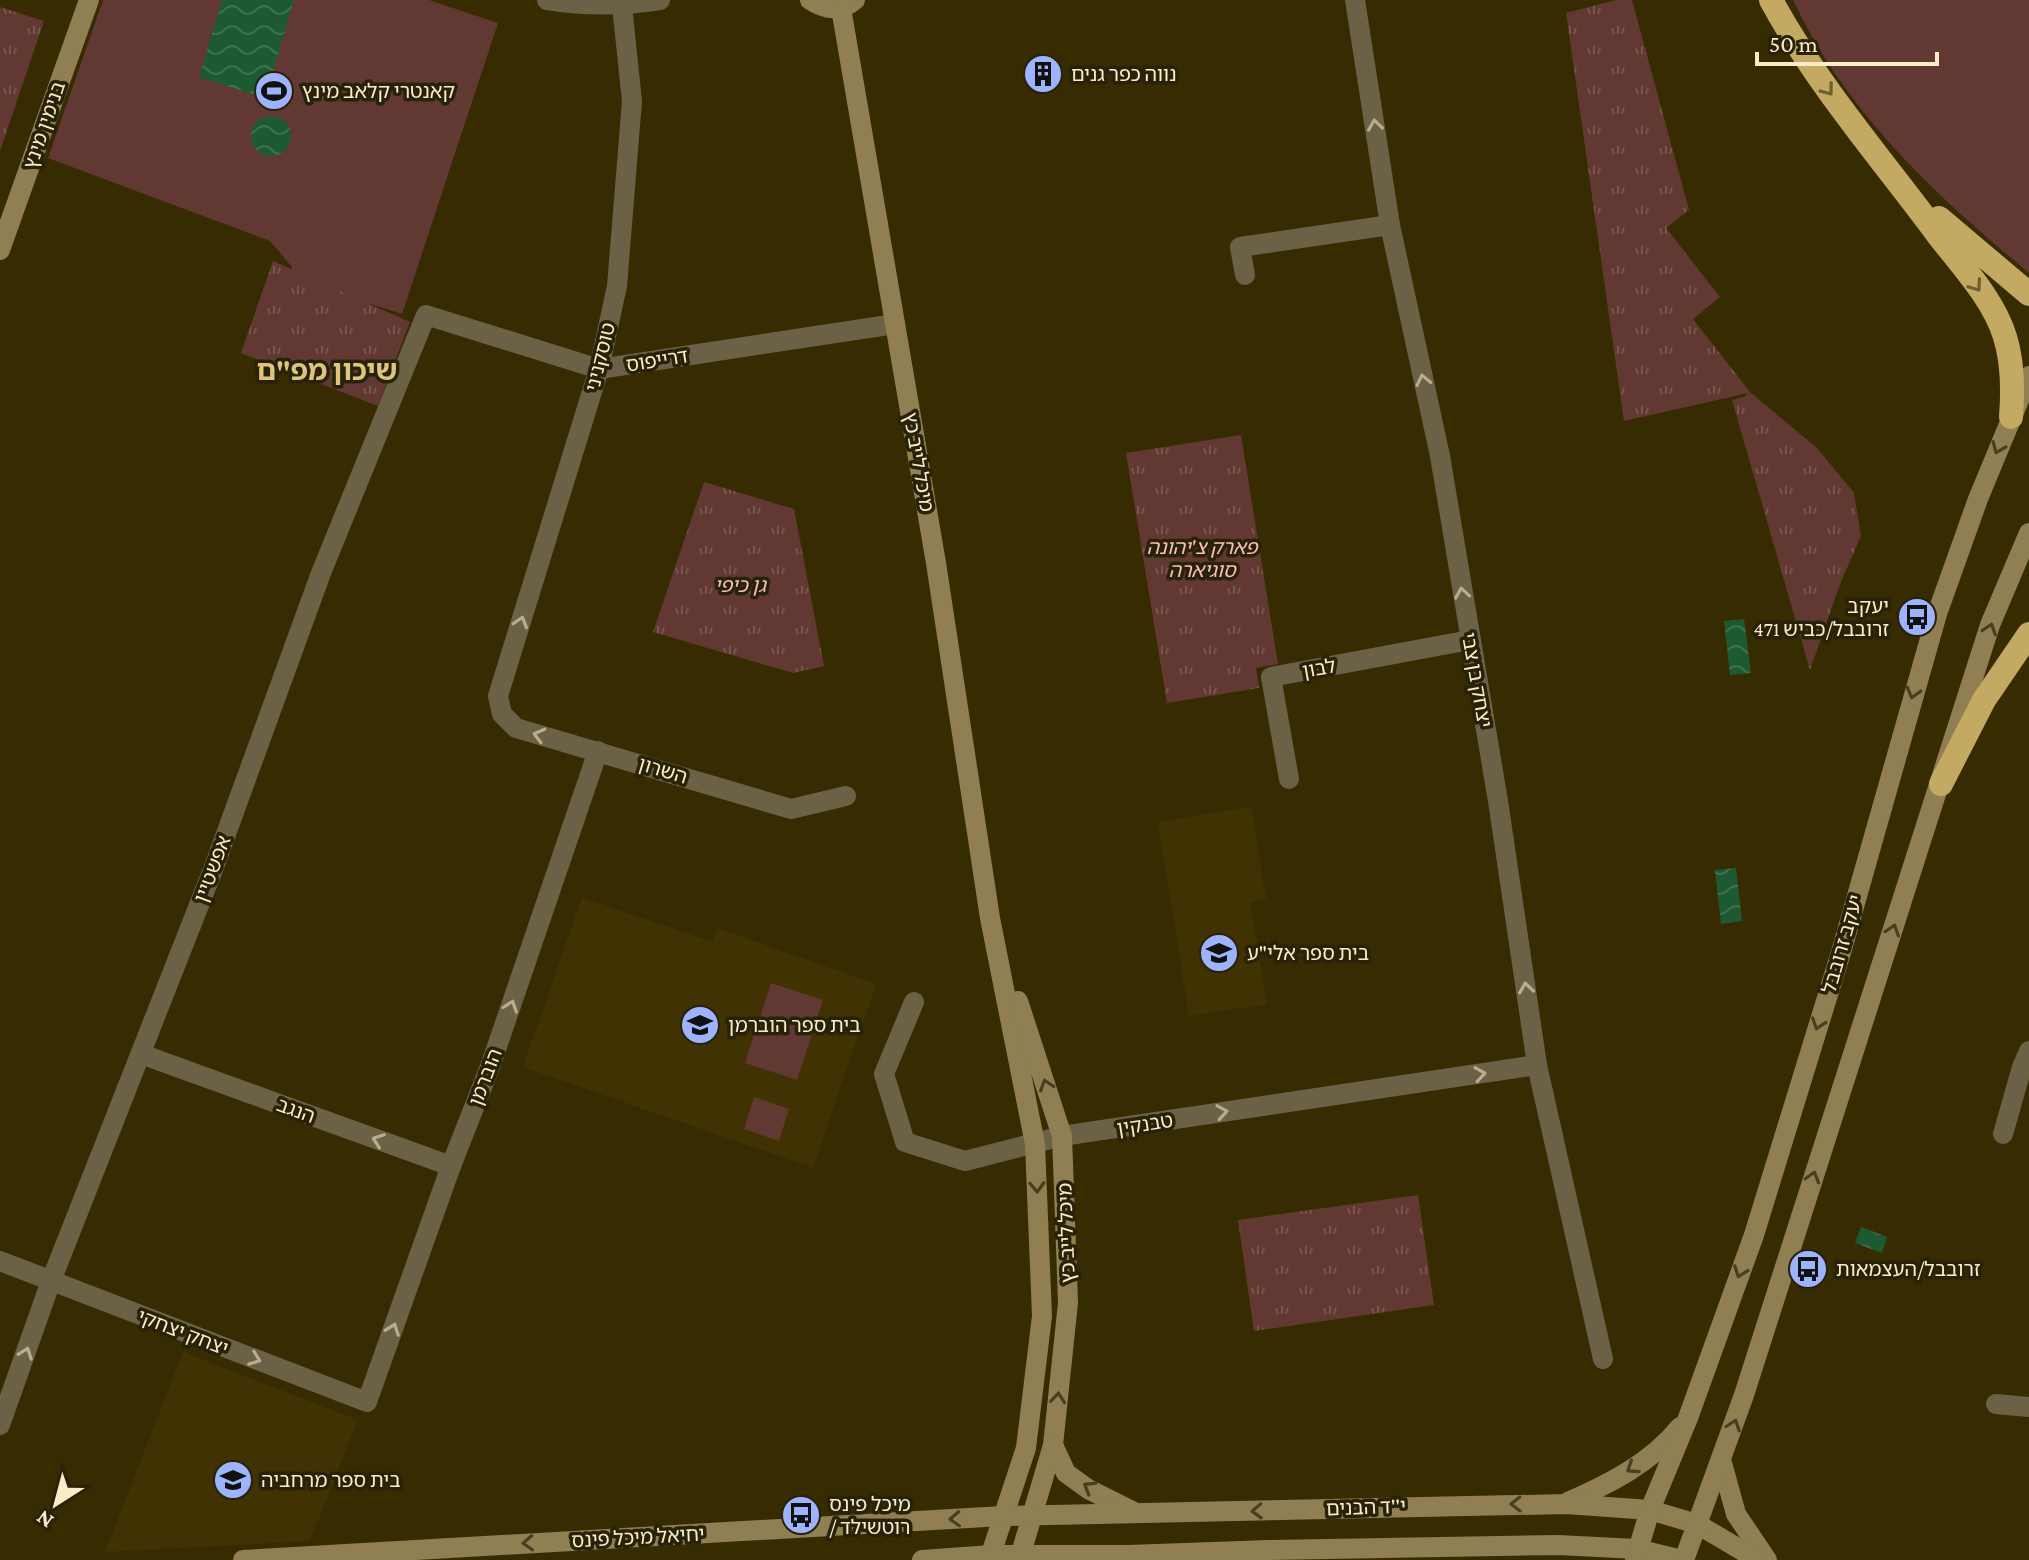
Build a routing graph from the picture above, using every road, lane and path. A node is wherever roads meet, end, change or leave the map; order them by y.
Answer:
1 (89, 0) edge
2 (547, 0) edge
3 (660, 0) edge
4 (810, 0) edge
5 (1355, 0) edge
6 (1771, 0) edge
7 (848, 4) edge
8 (622, 6) junction
9 (1879, 156) junction
10 (1390, 225) junction
11 (0, 250) edge
12 (1245, 275) dead end
13 (2029, 294) edge
14 (426, 315) joint
15 (895, 324) junction
16 (599, 369) junction
17 (2029, 376) edge
18 (2011, 417) junction
19 (2029, 533) edge
20 (2029, 634) edge
21 (1470, 640) junction
22 (498, 696) joint
23 (598, 751) junction
24 (1289, 779) dead end
25 (1941, 784) junction
26 (846, 796) dead end
27 (990, 918) junction
28 (914, 1002) dead end
29 (2029, 1051) edge
30 (141, 1054) junction
31 (1537, 1065) junction
32 (2003, 1134) dead end
33 (1062, 1136) junction
34 (1035, 1144) junction
35 (451, 1166) junction
36 (0, 1261) edge
37 (51, 1281) junction
38 (1603, 1359) dead end
39 (367, 1402) joint
40 (1996, 1404) dead end
41 (2029, 1407) edge
42 (1688, 1418) junction
43 (0, 1425) edge
44 (1053, 1445) junction
45 (1722, 1462) junction
46 (1566, 1504) junction
47 (1650, 1510) junction
48 (1139, 1515) junction
49 (1003, 1516) junction
50 (1033, 1516) junction
51 (1697, 1524) junction
52 (1558, 1545) junction
53 (1636, 1554) edge
54 (990, 1557) edge
55 (1020, 1557) edge
56 (243, 1560) edge
57 (922, 1560) edge
58 (936, 1560) edge
59 (1585, 1560) edge
60 (1683, 1560) edge
61 (1758, 1560) edge
62 (1767, 1560) edge

1 - 11 main road, בנימין מינץ
2 - 8 street
3 - 8 street
4 - 7 main road
10 -> 5 street, יצחק בן צבי
6 -> 9 highway
7 - 15 main road, מיכל לייב כץ
8 - 16 street, טוסקניני
9 - 13 highway
9 -> 18 highway
10 - 12 street
21 -> 10 street, יצחק בן צבי
14 - 16 street, דרייפוס
14 - 30 street, אפשטיין
15 - 16 street, דרייפוס
15 - 27 main road, מיכל לייב כץ
22 -> 16 street, טוסקניני
17 - 18 main road, יעקב זרובבל
18 -> 42 main road, יעקב זרובבל
25 -> 19 main road
20 - 25 highway
21 - 24 street, לבון
31 -> 21 street, יצחק בן צבי
23 -> 22 street, השרון
23 - 26 street, השרון
35 -> 23 street, הוברמן
45 -> 25 main road
33 -> 27 main road, מיכל לייב כץ
27 - 34 main road, מיכל לייב כץ
28 - 34 street, טבנקין
29 - 32 street
35 -> 30 street, הנגב
30 - 37 street, אפשטיין
33 -> 31 street, טבנקין
31 - 38 street, יצחק בן צבי
33 - 34 street, טבנקין
44 -> 33 main road, מיכל לייב כץ
34 -> 49 main road, מיכל לייב כץ
39 -> 35 street, הוברמן
36 - 37 street, יצחק יצחקי
37 -> 39 street, יצחק יצחקי
43 -> 37 street, אפשטיין
40 - 41 street
42 -> 46 main road
42 - 47 main road, יעקב זרובבל
48 -> 44 main road
44 - 50 main road, מיכל לייב כץ
45 - 51 main road
45 - 62 main road
46 - 47 main road, י''ד הבנים
46 -> 48 main road, י''ד הבנים
47 - 51 main road, י''ד הבנים
47 - 53 main road, יעקב זרובבל
48 - 50 main road, י''ד הבנים
49 - 50 main road, יחיאל מיכל פינס
49 - 54 main road, מיכל לייב כץ
49 -> 56 main road, יחיאל מיכל פינס
50 - 55 main road, מיכל לייב כץ
51 - 60 main road
51 - 61 main road, י''ד הבנים
52 - 53 main road, י''ד הבנים
52 - 55 main road, י''ד הבנים
52 - 59 main road
53 - 60 main road, י''ד הבנים
54 - 55 main road
54 - 58 main road
57 - 58 main road

